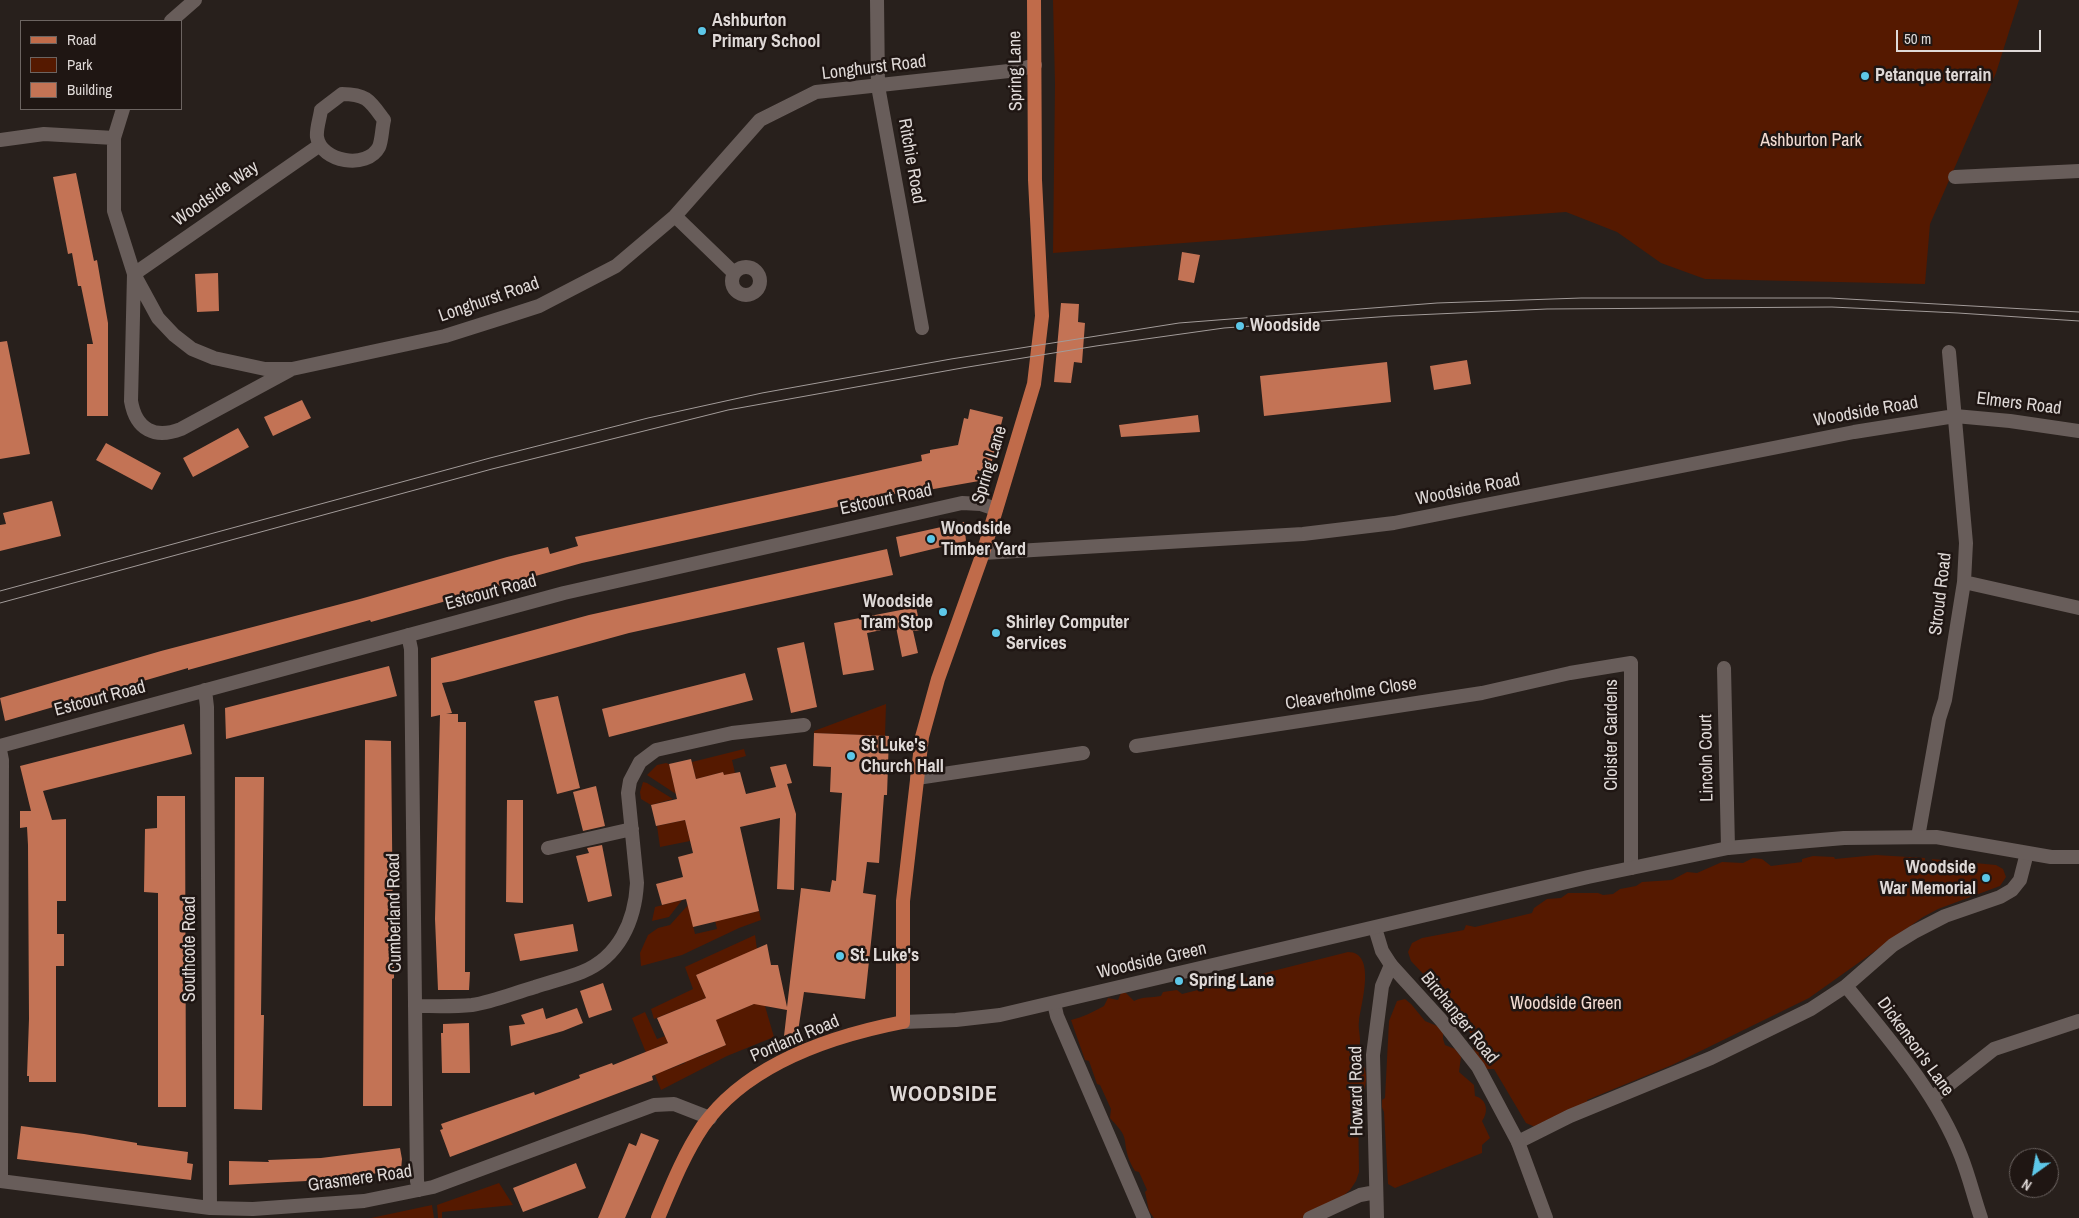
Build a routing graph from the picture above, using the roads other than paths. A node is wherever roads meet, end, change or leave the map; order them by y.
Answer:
1 (195, 0) edge
2 (877, 0) edge
3 (1034, 0) edge
4 (172, 20) edge
5 (1035, 65) junction
6 (878, 86) junction
7 (123, 110) edge
8 (114, 138) junction
9 (0, 140) edge
10 (320, 145) junction
11 (2079, 171) edge
12 (1955, 177) dead end
13 (675, 216) junction
14 (734, 273) dead end
15 (134, 274) junction
16 (922, 328) dead end
17 (1949, 352) dead end
18 (292, 369) junction
19 (1955, 416) junction
20 (2079, 431) edge
21 (996, 509) junction
22 (983, 553) junction
23 (1964, 582) junction
24 (2079, 608) edge
25 (408, 635) junction
26 (1724, 668) dead end
27 (1570, 673) joint
28 (205, 690) junction
29 (804, 725) dead end
30 (1136, 746) dead end
31 (0, 748) edge
32 (1083, 753) dead end
33 (916, 778) junction
34 (632, 829) junction
35 (1918, 837) junction
36 (548, 848) dead end
37 (1728, 848) junction
38 (2027, 853) junction
39 (2079, 857) edge
40 (1631, 868) junction
41 (1375, 928) junction
42 (1391, 965) junction
43 (1846, 986) junction
44 (1054, 1003) junction
45 (415, 1006) junction
46 (2079, 1021) edge
47 (903, 1022) junction
48 (1932, 1098) junction
49 (710, 1118) junction
50 (1518, 1142) junction
51 (1, 1181) edge
52 (419, 1190) junction
53 (1376, 1192) junction
54 (210, 1208) junction
55 (658, 1218) edge
56 (1144, 1218) edge
57 (1310, 1218) edge
58 (1377, 1218) edge
59 (1546, 1218) edge
60 (1981, 1218) edge

1 - 4 street
2 - 6 street, Ritchie Road
3 - 5 main road, Spring Lane
5 - 6 street, Longhurst Road
5 - 21 main road, Spring Lane
6 - 13 street, Longhurst Road
6 - 16 street, Ritchie Road
7 - 8 street, Longhurst Road
8 - 9 street
8 - 15 street, Longhurst Road
10 - 10 street
10 - 15 street, Woodside Way
11 - 12 street
13 - 14 street
13 - 18 street, Longhurst Road
15 - 18 street, Longhurst Road
15 - 18 street, Longhurst Road
17 - 19 street, Stroud Road
19 - 20 street, Elmers Road
19 - 22 street, Woodside Road
19 - 23 street, Stroud Road
21 - 22 main road, Spring Lane
21 - 25 street, Estcourt Road
22 - 33 main road, Spring Lane
23 - 24 street
23 - 35 street, Stroud Road
25 - 28 street, Estcourt Road
25 - 45 street, Cumberland Road
26 - 37 street, Lincoln Court
27 - 30 street, Cleaverholme Close
27 - 40 street, Cloister Gardens
28 - 31 street, Estcourt Road
28 - 54 street, Southcote Road
29 - 34 street
31 - 51 street
32 - 33 street
33 - 47 main road, Spring Lane
34 - 36 street
34 - 45 street
35 - 37 street, Woodside Green
35 - 38 street, Woodside Green
37 - 40 street, Woodside Green
38 - 39 street, Woodside Green
38 - 43 street
40 - 41 street, Woodside Green
41 - 42 street, Birchanger Road
41 - 44 street, Woodside Green
42 - 50 street, Birchanger Road
42 - 53 street, Howard Road
43 - 48 street, Dickenson's Lane
43 - 50 street
44 - 47 street, Woodside Green
44 - 56 street
45 - 52 street, Cumberland Road
46 - 48 street
47 - 49 main road, Portland Road
48 - 60 street, Dickenson's Lane
49 - 52 street, Grasmere Road
49 - 55 main road, Portland Road
50 - 59 street, Birchanger Road
51 - 54 street, Grasmere Road
52 - 54 street, Grasmere Road
53 - 57 street
53 - 58 street, Howard Road

